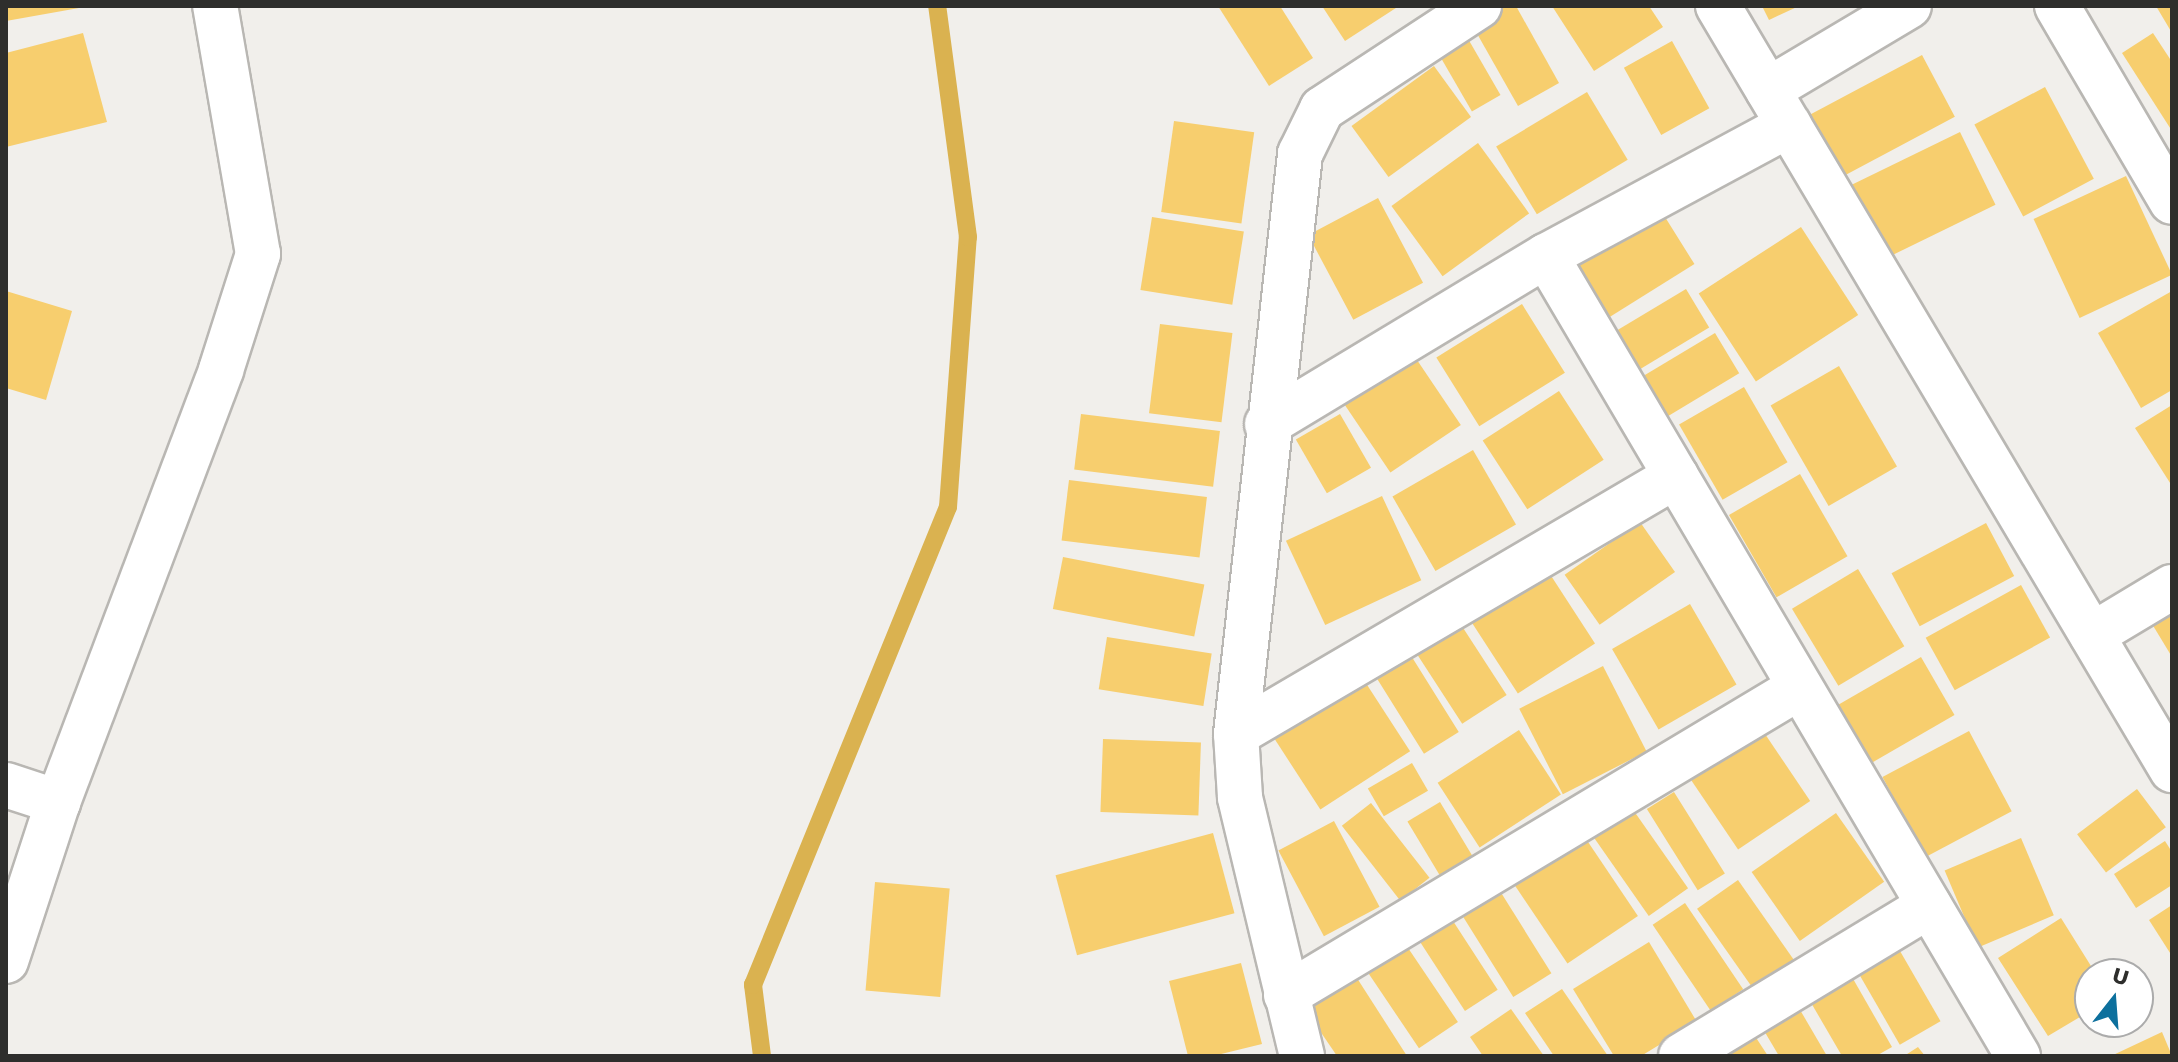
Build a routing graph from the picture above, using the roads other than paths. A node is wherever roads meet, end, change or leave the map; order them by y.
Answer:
1 (215, 6) edge
2 (1479, 6) edge
3 (1718, 6) edge
4 (1909, 6) edge
5 (2057, 6) edge
6 (1779, 107) junction
7 (2172, 202) edge
8 (1546, 256) junction
9 (1267, 424) junction
10 (1676, 476) junction
11 (2172, 587) edge
12 (2092, 635) junction
13 (1800, 687) junction
14 (1236, 734) junction
15 (2172, 770) edge
16 (6, 785) edge
17 (58, 802) junction
18 (18, 878) edge
19 (1929, 906) junction
20 (6, 961) edge
21 (1286, 995) junction
22 (1302, 1056) edge
23 (1681, 1056) edge
24 (2018, 1056) edge

1 - 17 street
2 - 9 street
3 - 6 street
4 - 6 street
5 - 7 street
6 - 8 street
6 - 12 street
8 - 9 street
8 - 10 street
9 - 14 street
10 - 13 street
10 - 14 street
11 - 12 street
12 - 15 street
13 - 19 street
13 - 21 street
14 - 21 street
16 - 17 street
17 - 18 street
18 - 20 street
19 - 23 street
19 - 24 street
21 - 22 street

